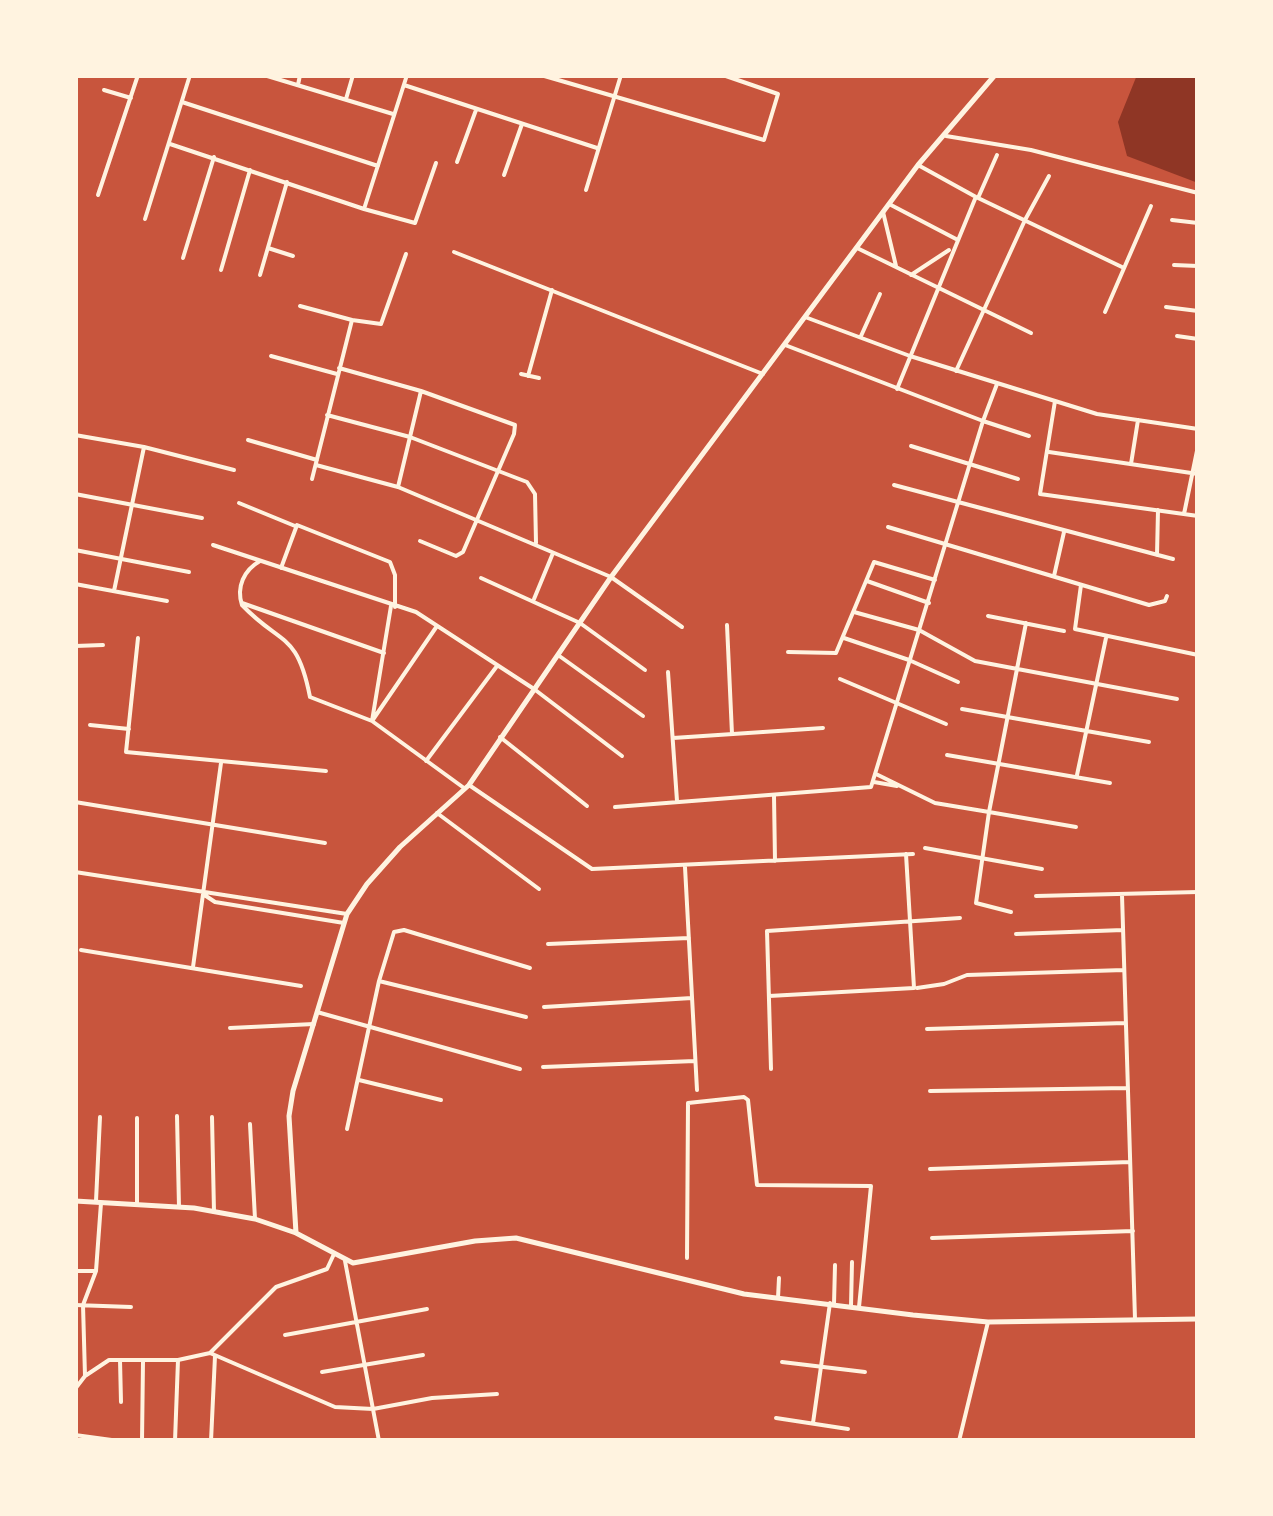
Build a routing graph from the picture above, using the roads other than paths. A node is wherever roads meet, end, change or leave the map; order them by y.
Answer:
1 (138, 75) edge
2 (190, 75) edge
3 (264, 75) edge
4 (300, 75) edge
5 (353, 75) edge
6 (407, 75) edge
7 (540, 75) edge
8 (620, 75) edge
9 (722, 75) edge
10 (994, 75) edge
11 (404, 85) junction
12 (298, 86) junction
13 (104, 90) dead end
14 (131, 98) junction
15 (614, 98) junction
16 (345, 100) junction
17 (182, 102) junction
18 (476, 109) junction
19 (393, 114) junction
20 (522, 124) junction
21 (941, 135) junction
22 (170, 144) junction
23 (597, 148) junction
24 (996, 154) dead end
25 (214, 157) junction
26 (457, 162) dead end
27 (436, 164) dead end
28 (918, 165) junction
29 (378, 166) junction
30 (250, 170) junction
31 (504, 175) dead end
32 (1049, 176) dead end
33 (287, 182) junction
34 (586, 190) dead end
35 (1198, 194) edge
36 (98, 195) dead end
37 (977, 198) junction
38 (890, 204) junction
39 (1151, 206) dead end
40 (364, 209) junction
41 (884, 212) junction
42 (145, 219) dead end
43 (1025, 220) junction
44 (1172, 220) dead end
45 (1198, 223) edge
46 (956, 238) junction
47 (268, 248) junction
48 (856, 248) junction
49 (952, 248) junction
50 (454, 252) dead end
51 (406, 254) dead end
52 (293, 256) dead end
53 (182, 258) dead end
54 (1174, 265) dead end
55 (1198, 266) edge
56 (896, 267) junction
57 (1124, 268) junction
58 (221, 270) dead end
59 (911, 274) junction
60 (260, 275) dead end
61 (936, 287) junction
62 (552, 290) junction
63 (880, 294) dead end
64 (300, 306) dead end
65 (1166, 307) dead end
66 (1198, 310) edge
67 (984, 311) junction
68 (1105, 312) dead end
69 (805, 317) junction
70 (352, 320) junction
71 (1031, 333) dead end
72 (861, 336) junction
73 (1178, 336) dead end
74 (1198, 339) edge
75 (785, 345) junction
76 (271, 356) dead end
77 (910, 356) junction
78 (338, 371) junction
79 (956, 371) junction
80 (521, 374) dead end
81 (763, 374) junction
82 (528, 376) junction
83 (539, 378) dead end
84 (997, 384) junction
85 (897, 388) junction
86 (420, 391) junction
87 (1055, 402) junction
88 (328, 415) junction
89 (1138, 420) junction
90 (983, 421) junction
91 (1198, 428) edge
92 (75, 435) edge
93 (1029, 436) dead end
94 (410, 437) junction
95 (248, 440) dead end
96 (911, 446) dead end
97 (1198, 446) edge
98 (144, 448) junction
99 (1047, 451) junction
100 (316, 462) junction
101 (971, 463) junction
102 (1131, 464) junction
103 (234, 470) dead end
104 (499, 470) junction
105 (1196, 473) edge
106 (312, 479) dead end
107 (1018, 480) dead end
108 (894, 485) dead end
109 (398, 486) junction
110 (75, 494) edge
111 (960, 500) junction
112 (240, 503) dead end
113 (130, 504) junction
114 (1158, 510) junction
115 (1184, 514) junction
116 (1198, 516) edge
117 (202, 518) dead end
118 (477, 521) junction
119 (295, 526) junction
120 (888, 527) dead end
121 (1064, 532) junction
122 (420, 542) dead end
123 (536, 544) junction
124 (946, 544) junction
125 (213, 545) dead end
126 (75, 550) edge
127 (553, 552) junction
128 (1157, 555) junction
129 (120, 558) junction
130 (1173, 559) dead end
131 (260, 562) junction
132 (280, 568) junction
133 (189, 572) dead end
134 (1054, 576) junction
135 (611, 577) junction
136 (481, 578) dead end
137 (936, 580) junction
138 (867, 581) junction
139 (75, 584) edge
140 (1081, 584) junction
141 (114, 591) junction
142 (1167, 596) dead end
143 (167, 601) dead end
144 (533, 601) junction
145 (242, 603) junction
146 (928, 603) junction
147 (393, 607) junction
148 (854, 612) junction
149 (988, 616) dead end
150 (580, 623) junction
151 (1026, 623) junction
152 (727, 625) dead end
153 (437, 626) junction
154 (682, 627) dead end
155 (919, 630) junction
156 (1064, 631) dead end
157 (138, 638) dead end
158 (844, 638) junction
159 (1106, 638) junction
160 (103, 645) dead end
161 (75, 646) edge
162 (788, 652) dead end
163 (384, 654) junction
164 (558, 655) junction
165 (1198, 655) edge
166 (909, 660) junction
167 (497, 666) junction
168 (645, 670) dead end
169 (1017, 670) junction
170 (668, 672) dead end
171 (840, 679) dead end
172 (958, 682) dead end
173 (1097, 684) junction
174 (534, 689) junction
175 (1177, 700) dead end
176 (896, 702) junction
177 (962, 709) dead end
178 (643, 716) dead end
179 (1008, 717) junction
180 (372, 721) junction
181 (946, 724) dead end
182 (90, 725) dead end
183 (129, 728) junction
184 (823, 728) dead end
185 (1088, 731) junction
186 (732, 734) junction
187 (500, 737) junction
188 (674, 738) junction
189 (1149, 742) dead end
190 (947, 754) dead end
191 (622, 756) dead end
192 (426, 761) junction
193 (221, 763) junction
194 (999, 764) junction
195 (326, 772) dead end
196 (876, 774) junction
197 (1077, 777) junction
198 (874, 782) junction
199 (1110, 783) dead end
200 (897, 786) junction
201 (467, 787) junction
202 (774, 795) junction
203 (75, 802) edge
204 (676, 802) junction
205 (587, 806) dead end
206 (615, 807) dead end
207 (990, 812) junction
208 (437, 813) junction
209 (213, 826) junction
210 (1076, 827) dead end
211 (325, 843) dead end
212 (925, 848) dead end
213 (906, 854) junction
214 (913, 854) dead end
215 (982, 858) junction
216 (775, 861) junction
217 (685, 867) junction
218 (1042, 869) dead end
219 (75, 872) edge
220 (539, 890) dead end
221 (1198, 892) edge
222 (203, 894) junction
223 (1122, 895) junction
224 (1036, 896) dead end
225 (1011, 912) dead end
226 (347, 914) junction
227 (960, 918) dead end
228 (911, 921) junction
229 (344, 923) junction
230 (1123, 930) junction
231 (1016, 934) dead end
232 (689, 938) junction
233 (548, 944) dead end
234 (81, 950) dead end
235 (193, 967) junction
236 (530, 968) dead end
237 (1124, 970) junction
238 (379, 981) junction
239 (301, 986) dead end
240 (914, 988) junction
241 (768, 996) junction
242 (692, 998) junction
243 (544, 1007) dead end
244 (318, 1012) junction
245 (526, 1017) dead end
246 (314, 1024) junction
247 (1126, 1024) junction
248 (368, 1027) junction
249 (230, 1028) dead end
250 (927, 1029) dead end
251 (695, 1061) junction
252 (543, 1067) dead end
253 (520, 1069) dead end
254 (771, 1069) dead end
255 (359, 1080) junction
256 (1128, 1088) junction
257 (697, 1090) dead end
258 (930, 1091) dead end
259 (441, 1100) dead end
260 (176, 1116) dead end
261 (100, 1117) dead end
262 (138, 1118) dead end
263 (212, 1118) dead end
264 (250, 1124) dead end
265 (347, 1130) dead end
266 (1130, 1162) junction
267 (930, 1169) dead end
268 (75, 1200) edge
269 (98, 1201) junction
270 (137, 1204) junction
271 (179, 1207) junction
272 (214, 1212) junction
273 (255, 1219) junction
274 (1132, 1231) junction
275 (296, 1232) junction
276 (932, 1238) dead end
277 (334, 1254) junction
278 (687, 1258) dead end
279 (345, 1260) junction
280 (852, 1262) dead end
281 (835, 1265) dead end
282 (75, 1271) edge
283 (96, 1271) junction
284 (779, 1278) dead end
285 (778, 1298) junction
286 (832, 1303) junction
287 (75, 1305) edge
288 (84, 1305) junction
289 (851, 1306) junction
290 (131, 1307) dead end
291 (859, 1307) junction
292 (427, 1309) dead end
293 (1136, 1319) junction
294 (1198, 1319) edge
295 (988, 1322) junction
296 (355, 1323) junction
297 (75, 1326) edge
298 (84, 1326) junction
299 (285, 1335) dead end
300 (212, 1354) junction
301 (423, 1354) dead end
302 (120, 1360) junction
303 (178, 1360) junction
304 (143, 1361) junction
305 (782, 1362) dead end
306 (364, 1365) junction
307 (821, 1366) junction
308 (322, 1372) dead end
309 (865, 1372) dead end
310 (85, 1376) junction
311 (75, 1389) edge
312 (497, 1394) dead end
313 (121, 1402) dead end
314 (373, 1409) junction
315 (776, 1418) dead end
316 (813, 1423) junction
317 (848, 1429) dead end
318 (75, 1435) edge
319 (120, 1441) edge
320 (142, 1441) edge
321 (175, 1441) edge
322 (211, 1441) edge
323 (380, 1441) edge
324 (959, 1441) edge

1 - 14 street
2 - 17 street
3 - 12 street
4 - 12 street
5 - 16 street
6 - 11 street
7 - 15 street
8 - 15 street
9 - 15 street
10 - 21 street
11 - 18 street
11 - 19 street
12 - 16 street
13 - 14 street
14 - 36 street
15 - 23 street
16 - 19 street
17 - 22 street
17 - 29 street
18 - 20 street
18 - 26 street
19 - 29 street
20 - 23 street
20 - 31 street
21 - 28 street
21 - 35 street
22 - 25 street
22 - 42 street
23 - 34 street
24 - 37 street
25 - 30 street
25 - 53 street
27 - 40 street
28 - 37 street
28 - 38 street
29 - 40 street
30 - 33 street
30 - 58 street
32 - 43 street
33 - 40 street
33 - 47 street
37 - 43 street
37 - 46 street
38 - 41 street
38 - 46 street
39 - 57 street
41 - 48 street
41 - 56 street
43 - 57 street
43 - 67 street
44 - 45 street
46 - 49 street
47 - 52 street
47 - 60 street
48 - 56 street
48 - 69 street
49 - 59 street
49 - 61 street
50 - 62 street
51 - 70 street
54 - 55 street
56 - 59 street
57 - 68 street
59 - 61 street
61 - 67 street
61 - 77 street
62 - 81 street
62 - 82 street
63 - 72 street
64 - 70 street
65 - 66 street
67 - 71 street
67 - 79 street
69 - 72 street
69 - 75 street
70 - 78 street
72 - 77 street
73 - 74 street
75 - 81 street
75 - 85 street
76 - 78 street
77 - 79 street
77 - 85 street
78 - 86 street
78 - 88 street
79 - 84 street
80 - 82 street
81 - 135 street
82 - 83 street
84 - 87 street
84 - 90 street
85 - 90 street
86 - 94 street
86 - 104 street
87 - 89 street
87 - 99 street
88 - 94 street
88 - 100 street
89 - 91 street
89 - 102 street
90 - 93 street
90 - 101 street
92 - 98 street
94 - 104 street
94 - 109 street
95 - 100 street
96 - 101 street
97 - 105 street
98 - 103 street
98 - 113 street
99 - 102 street
99 - 114 street
100 - 106 street
100 - 109 street
101 - 107 street
101 - 111 street
102 - 105 street
104 - 118 street
104 - 123 street
105 - 115 street
108 - 111 street
109 - 118 street
110 - 113 street
111 - 121 street
111 - 124 street
112 - 119 street
113 - 117 street
113 - 129 street
114 - 115 street
114 - 128 street
115 - 116 street
118 - 122 street
118 - 123 street
119 - 132 street
119 - 147 street
120 - 124 street
121 - 128 street
121 - 134 street
123 - 127 street
124 - 134 street
124 - 137 street
125 - 131 street
126 - 129 street
127 - 135 street
127 - 144 street
128 - 130 street
129 - 133 street
129 - 141 street
131 - 132 street
131 - 145 street
132 - 147 street
134 - 140 street
135 - 150 street
135 - 154 street
136 - 144 street
137 - 138 street
137 - 146 street
138 - 146 street
138 - 148 street
139 - 141 street
140 - 142 street
140 - 159 street
141 - 143 street
144 - 150 street
145 - 163 street
145 - 180 street
146 - 155 street
147 - 153 street
147 - 163 street
148 - 155 street
148 - 158 street
149 - 151 street
150 - 164 street
150 - 168 street
151 - 156 street
151 - 169 street
152 - 186 street
153 - 167 street
153 - 180 street
155 - 166 street
155 - 169 street
157 - 183 street
158 - 162 street
158 - 166 street
159 - 165 street
159 - 173 street
160 - 161 street
163 - 180 street
164 - 174 street
164 - 178 street
166 - 172 street
166 - 176 street
167 - 174 street
167 - 192 street
169 - 173 street
169 - 179 street
170 - 188 street
171 - 176 street
173 - 175 street
173 - 185 street
174 - 187 street
174 - 191 street
176 - 181 street
176 - 196 street
177 - 179 street
179 - 185 street
179 - 194 street
180 - 192 street
182 - 183 street
183 - 193 street
184 - 186 street
185 - 189 street
185 - 197 street
186 - 188 street
187 - 201 street
187 - 205 street
188 - 204 street
190 - 194 street
192 - 201 street
193 - 195 street
193 - 209 street
194 - 197 street
194 - 207 street
196 - 198 street
196 - 200 street
197 - 199 street
198 - 200 street
198 - 202 street
200 - 207 street
201 - 208 street
201 - 217 street
202 - 204 street
202 - 216 street
203 - 209 street
204 - 206 street
207 - 210 street
207 - 215 street
208 - 220 street
208 - 226 street
209 - 211 street
209 - 222 street
212 - 215 street
213 - 214 street
213 - 216 street
213 - 228 street
215 - 218 street
215 - 225 street
216 - 217 street
217 - 232 street
219 - 222 street
221 - 223 street
222 - 226 street
222 - 229 street
222 - 235 street
223 - 224 street
223 - 230 street
226 - 229 street
227 - 228 street
228 - 240 street
228 - 241 street
229 - 244 street
230 - 231 street
230 - 237 street
232 - 233 street
232 - 242 street
234 - 235 street
235 - 239 street
236 - 238 street
237 - 240 street
237 - 247 street
238 - 245 street
238 - 248 street
240 - 241 street
241 - 254 street
242 - 243 street
242 - 251 street
244 - 246 street
244 - 248 street
246 - 249 street
246 - 275 street
247 - 250 street
247 - 256 street
248 - 253 street
248 - 255 street
251 - 252 street
251 - 257 street
255 - 259 street
255 - 265 street
256 - 258 street
256 - 266 street
260 - 271 street
261 - 269 street
262 - 270 street
263 - 272 street
264 - 273 street
266 - 267 street
266 - 274 street
268 - 269 street
269 - 270 street
269 - 283 street
270 - 271 street
271 - 272 street
272 - 273 street
273 - 275 street
274 - 276 street
274 - 293 street
275 - 277 street
277 - 279 street
277 - 300 street
278 - 291 street
279 - 285 street
279 - 296 street
280 - 289 street
281 - 286 street
282 - 283 street
283 - 288 street
284 - 285 street
285 - 286 street
286 - 289 street
286 - 307 street
287 - 288 street
288 - 290 street
288 - 298 street
289 - 291 street
291 - 295 street
292 - 296 street
293 - 294 street
293 - 295 street
295 - 324 street
296 - 299 street
296 - 306 street
297 - 298 street
298 - 310 street
300 - 303 street
300 - 314 street
300 - 322 street
301 - 306 street
302 - 304 street
302 - 310 street
302 - 313 street
303 - 304 street
303 - 321 street
304 - 320 street
305 - 307 street
306 - 308 street
306 - 314 street
307 - 309 street
307 - 316 street
310 - 311 street
312 - 314 street
314 - 323 street
315 - 316 street
316 - 317 street
318 - 319 street

